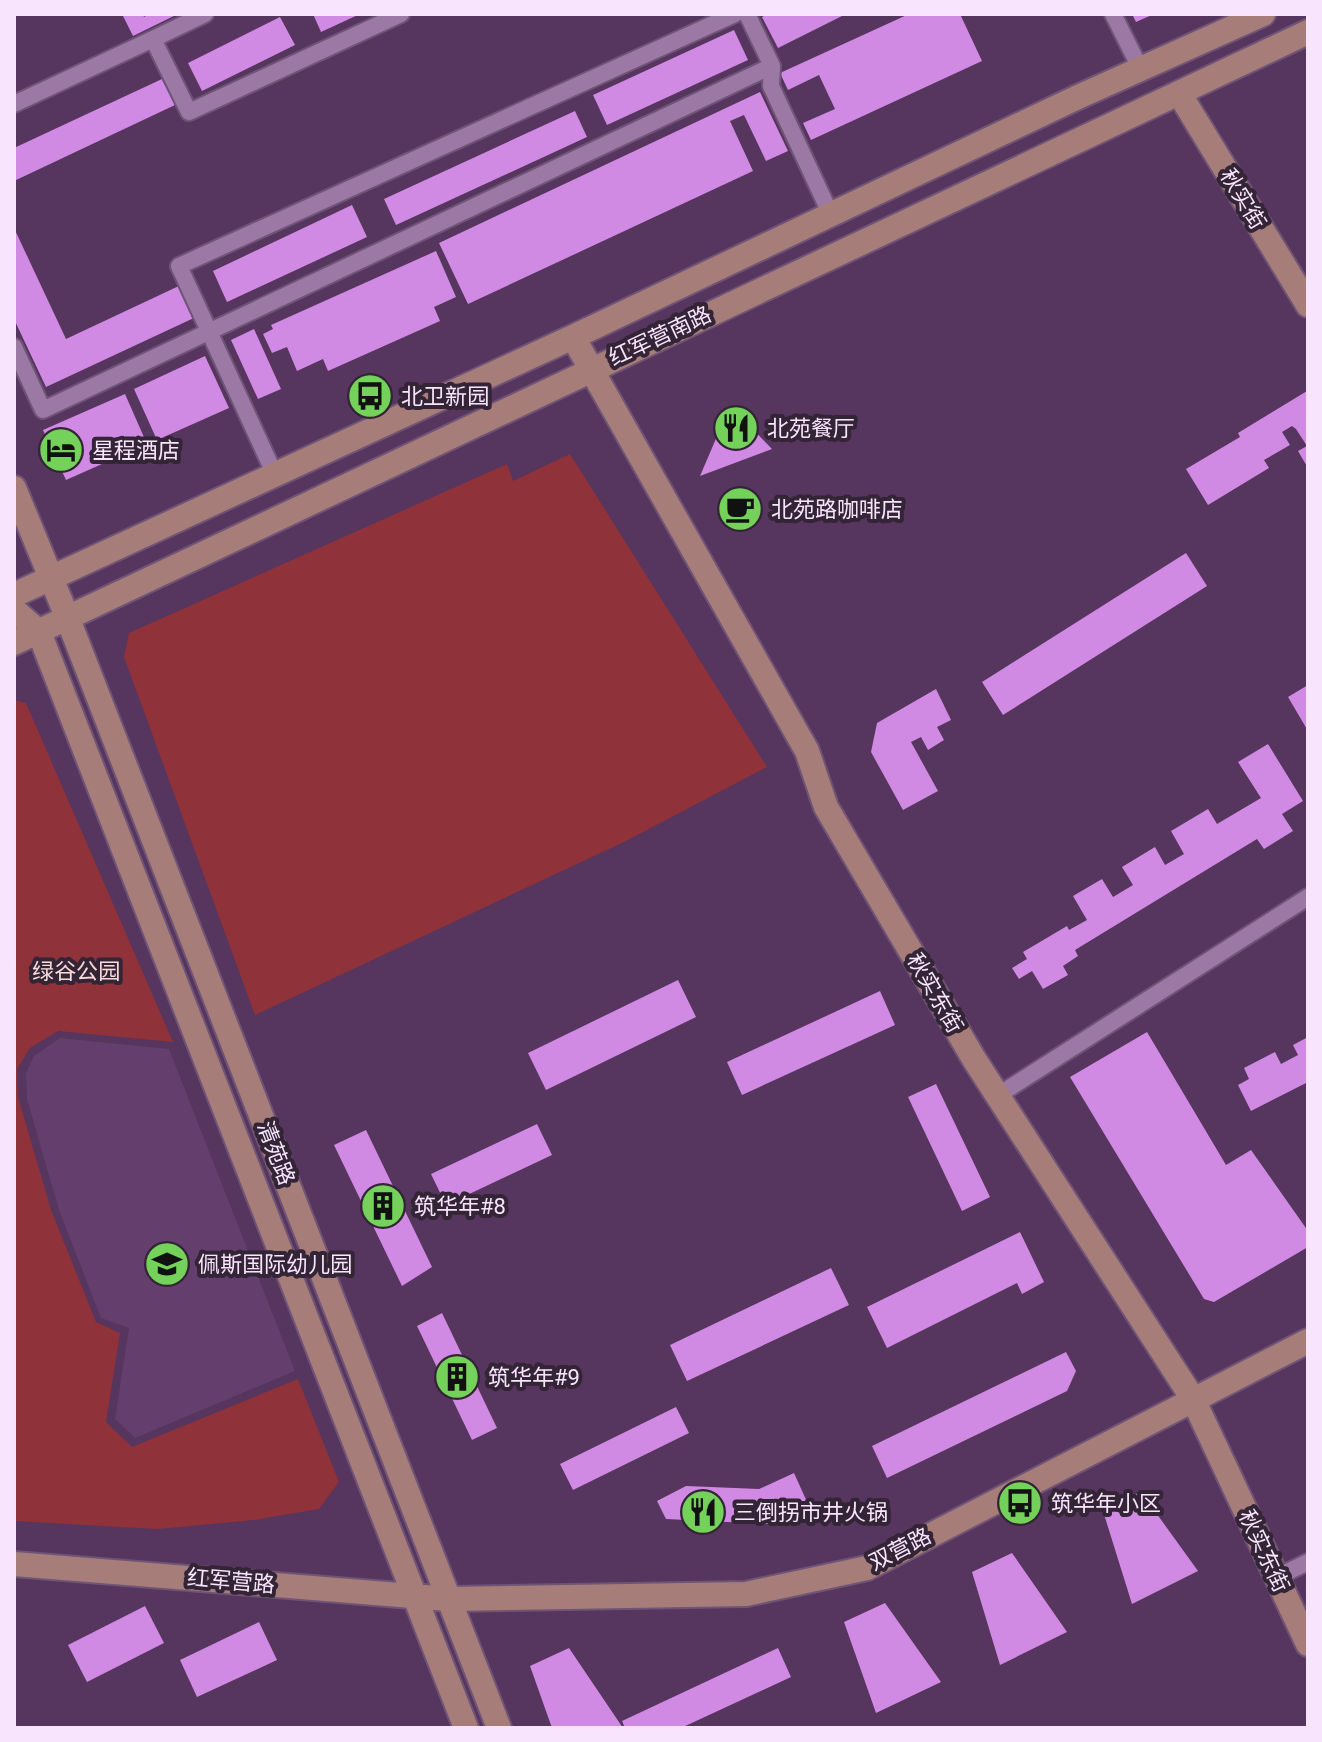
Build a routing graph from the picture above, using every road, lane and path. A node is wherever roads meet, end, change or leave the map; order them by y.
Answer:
1 (205, 14) edge
2 (401, 14) edge
3 (735, 14) edge
4 (747, 14) edge
5 (1113, 14) edge
6 (1263, 14) edge
7 (1230, 30) junction
8 (1308, 32) edge
9 (153, 39) junction
10 (1245, 62) junction
11 (772, 66) junction
12 (1141, 70) junction
13 (1179, 93) junction
14 (14, 104) edge
15 (831, 215) junction
16 (1308, 305) edge
17 (209, 331) junction
18 (573, 337) junction
19 (14, 347) edge
20 (514, 364) junction
21 (591, 369) junction
22 (529, 398) junction
23 (275, 475) junction
24 (14, 488) edge
25 (111, 551) junction
26 (52, 578) junction
27 (128, 589) junction
28 (14, 595) edge
29 (14, 610) edge
30 (68, 619) junction
31 (39, 632) junction
32 (14, 643) edge
33 (1308, 897) edge
34 (997, 1096) junction
35 (1308, 1341) edge
36 (1193, 1399) junction
37 (1308, 1562) edge
38 (14, 1564) edge
39 (1277, 1577) junction
40 (414, 1596) junction
41 (449, 1599) junction
42 (1308, 1644) edge
43 (466, 1728) edge
44 (499, 1728) edge

1 - 9 street
2 - 9 street
3 - 17 street
4 - 11 street
5 - 12 street
6 - 7 main road, 红军营南路
7 - 10 main road
7 - 12 main road, 红军营南路
8 - 10 main road, 红军营南路
9 - 14 street
10 - 13 main road, 红军营南路
11 - 15 street
11 - 17 street
12 - 15 main road, 红军营南路
13 - 16 main road, 秋实街
13 - 21 main road, 红军营南路
15 - 18 main road, 红军营南路
17 - 19 street
17 - 23 street
18 - 20 main road, 红军营南路
18 - 21 main road, 秋实东街
20 - 22 main road
20 - 23 main road, 红军营南路
21 - 22 main road, 红军营南路
21 - 34 main road, 秋实东街
22 - 27 main road, 红军营南路
23 - 25 main road, 红军营南路
24 - 26 main road, 清苑路
25 - 26 main road, 红军营南路
25 - 27 main road
26 - 28 main road, 红军营南路
26 - 30 main road, 清苑路
27 - 30 main road, 红军营南路
29 - 31 main road, 清苑路
30 - 31 main road, 红军营南路
30 - 41 main road, 清苑路
31 - 32 main road, 红军营南路
31 - 40 main road, 清苑路
33 - 34 street
34 - 36 main road, 秋实东街
35 - 36 main road, 双营路
36 - 39 main road, 秋实东街
36 - 41 main road, 双营路
37 - 39 street
38 - 40 main road, 红军营路
39 - 42 main road, 秋实东街
40 - 41 main road, 红军营路
40 - 43 main road, 清苑路
41 - 44 main road, 清苑路

